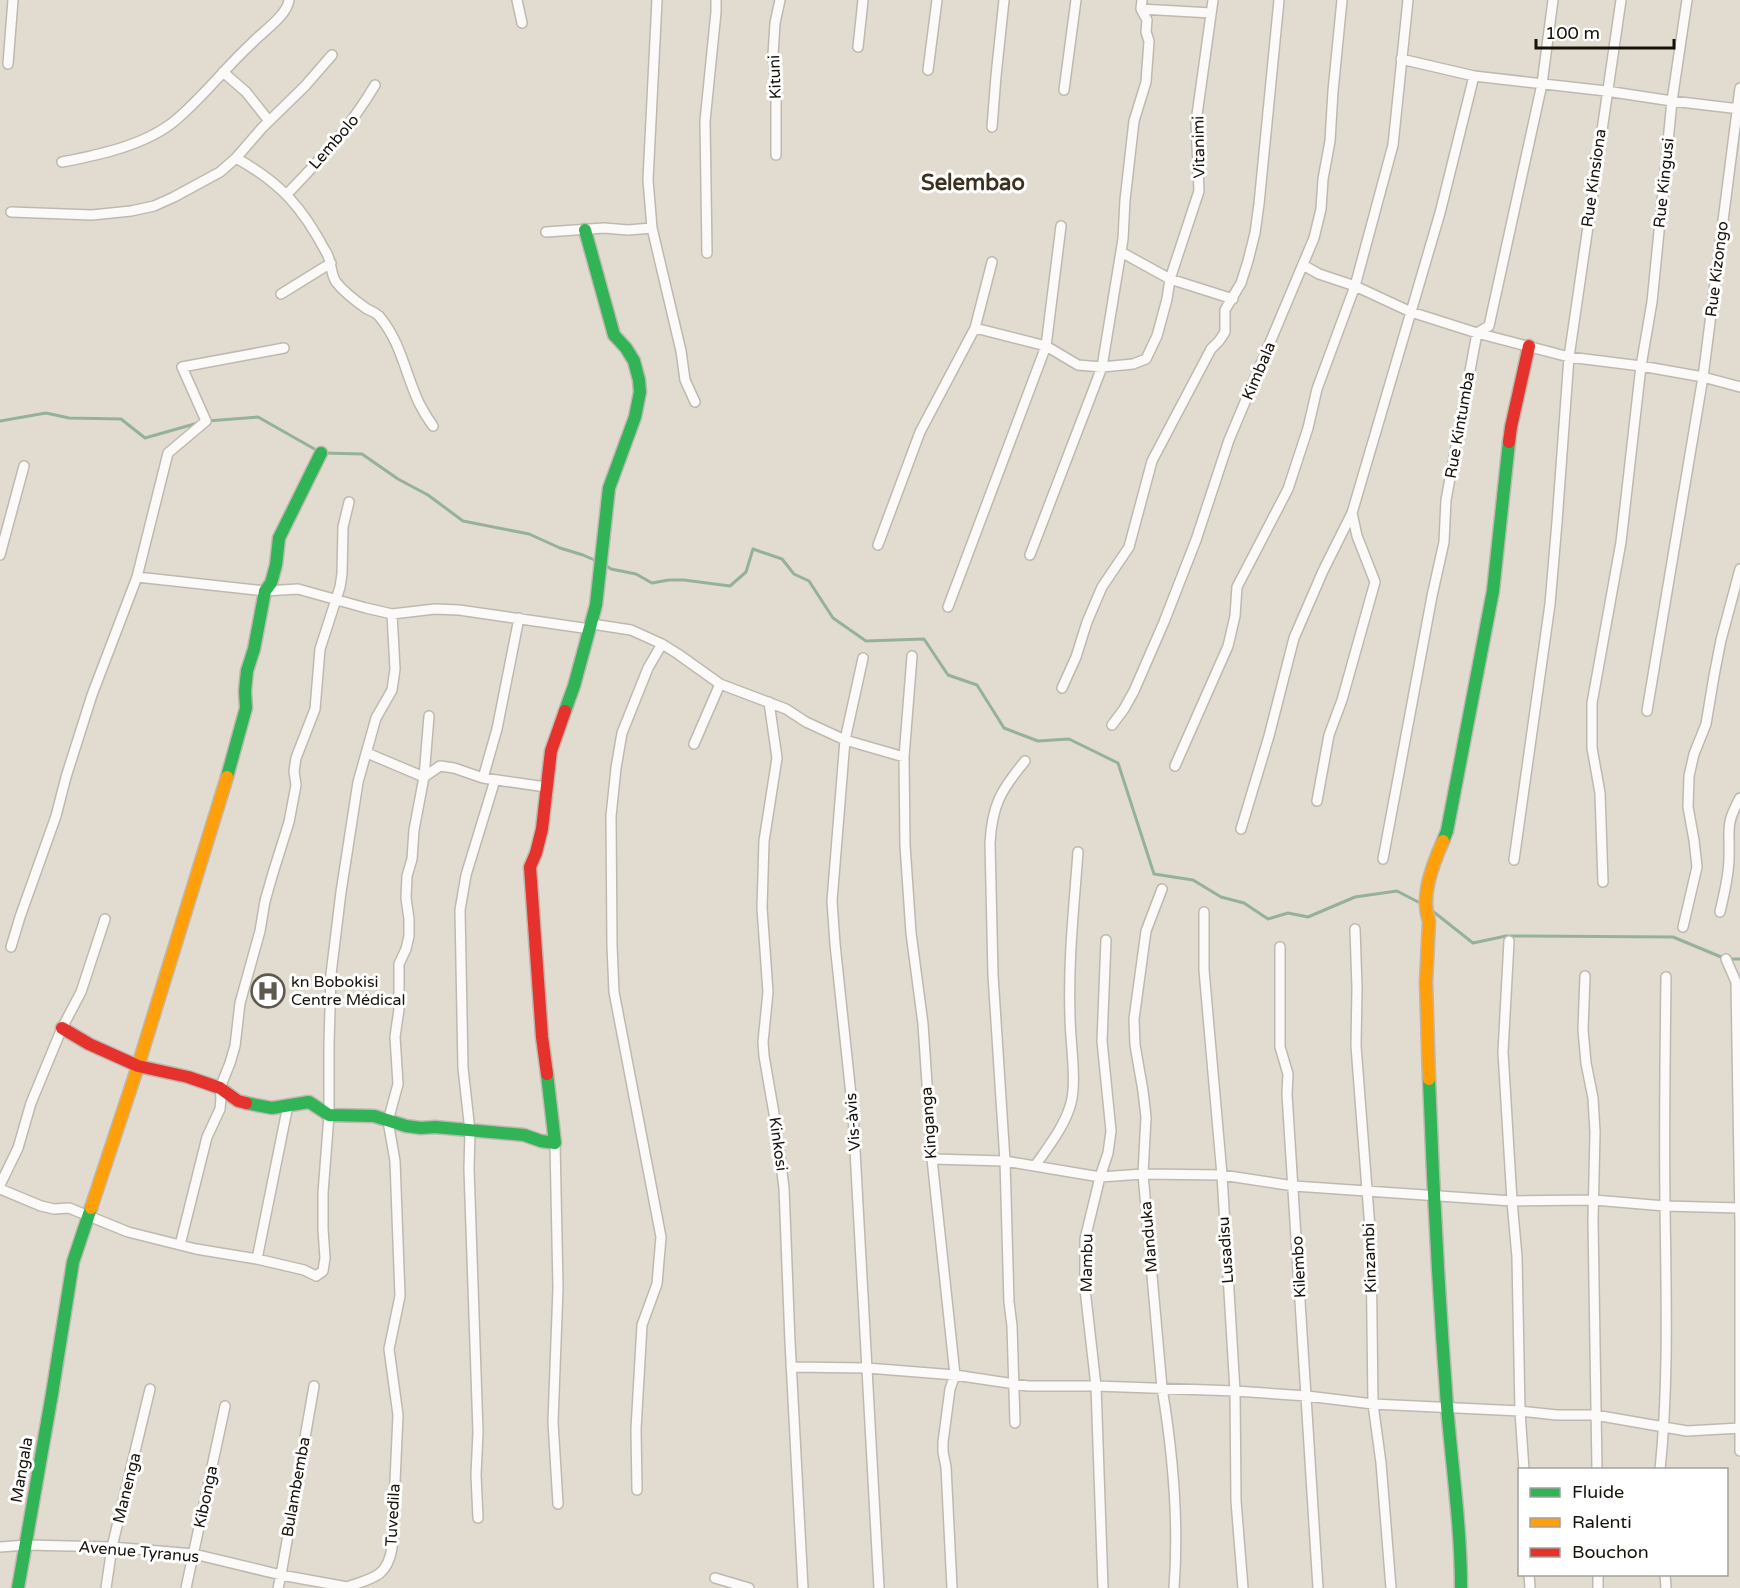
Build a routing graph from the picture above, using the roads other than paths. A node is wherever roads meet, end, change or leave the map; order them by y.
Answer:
1 (14, 0) edge
2 (289, 0) edge
3 (517, 0) edge
4 (657, 0) edge
5 (716, 0) edge
6 (780, 0) edge
7 (863, 0) edge
8 (937, 0) edge
9 (1004, 0) edge
10 (1076, 0) edge
11 (1213, 0) edge
12 (1279, 0) edge
13 (1342, 0) edge
14 (1408, 0) edge
15 (1553, 0) edge
16 (1621, 0) edge
17 (1686, 0) edge
18 (1142, 5) edge
19 (1212, 13) junction
20 (522, 22) dead end
21 (858, 47) dead end
22 (332, 54) dead end
23 (1401, 59) junction
24 (8, 64) dead end
25 (928, 70) dead end
26 (223, 72) junction
27 (1474, 76) junction
28 (1542, 84) junction
29 (375, 86) dead end
30 (1740, 88) edge
31 (1064, 90) dead end
32 (1606, 91) junction
33 (1672, 101) junction
34 (1739, 109) edge
35 (269, 121) junction
36 (992, 127) dead end
37 (777, 154) dead end
38 (236, 158) junction
39 (62, 162) dead end
40 (287, 194) junction
41 (10, 212) dead end
42 (1061, 226) dead end
43 (651, 228) junction
44 (585, 230) junction
45 (546, 232) dead end
46 (1121, 252) junction
47 (707, 253) dead end
48 (992, 262) dead end
49 (331, 263) junction
50 (1304, 265) junction
51 (1170, 279) junction
52 (1355, 286) junction
53 (281, 294) dead end
54 (1233, 299) junction
55 (1411, 312) junction
56 (975, 328) junction
57 (1477, 333) junction
58 (1046, 346) junction
59 (1529, 346) junction
60 (284, 348) dead end
61 (1569, 357) junction
62 (1641, 366) junction
63 (1102, 367) junction
64 (1703, 377) junction
65 (1740, 387) edge
66 (695, 402) dead end
67 (433, 426) dead end
68 (321, 453) dead end
69 (24, 466) dead end
70 (349, 502) dead end
71 (1352, 513) junction
72 (878, 545) dead end
73 (0, 555) edge
74 (1030, 555) dead end
75 (1740, 569) edge
76 (137, 577) junction
77 (265, 591) junction
78 (338, 599) junction
79 (948, 607) dead end
80 (392, 614) junction
81 (519, 618) junction
82 (591, 626) junction
83 (662, 644) junction
84 (912, 656) dead end
85 (863, 658) dead end
86 (720, 684) junction
87 (1062, 688) dead end
88 (769, 702) junction
89 (1647, 711) dead end
90 (429, 716) dead end
91 (1112, 725) dead end
92 (845, 740) junction
93 (694, 744) dead end
94 (368, 753) junction
95 (904, 757) junction
96 (1024, 761) dead end
97 (1175, 766) dead end
98 (424, 777) junction
99 (483, 777) junction
100 (495, 780) junction
101 (546, 787) junction
102 (1740, 798) edge
103 (1317, 801) dead end
104 (1241, 829) dead end
105 (1078, 852) dead end
106 (1383, 859) dead end
107 (1514, 860) dead end
108 (1603, 882) dead end
109 (1161, 889) dead end
110 (1203, 912) dead end
111 (1720, 912) dead end
112 (105, 919) dead end
113 (1683, 927) dead end
114 (1354, 928) dead end
115 (1106, 940) dead end
116 (1509, 941) dead end
117 (1280, 947) dead end
118 (11, 948) dead end
119 (1726, 960) dead end
120 (1585, 976) dead end
121 (1665, 977) dead end
122 (62, 1028) junction
123 (138, 1066) junction
124 (220, 1088) junction
125 (288, 1105) junction
126 (329, 1115) junction
127 (388, 1121) junction
128 (470, 1131) junction
129 (555, 1143) junction
130 (932, 1159) junction
131 (1005, 1161) junction
132 (1035, 1166) junction
133 (1143, 1174) junction
134 (1222, 1175) junction
135 (1100, 1177) junction
136 (1294, 1186) junction
137 (0, 1187) edge
138 (1367, 1191) junction
139 (1433, 1196) junction
140 (1594, 1200) junction
141 (1512, 1201) junction
142 (1665, 1206) junction
143 (1739, 1208) edge
144 (88, 1215) junction
145 (180, 1245) junction
146 (257, 1259) junction
147 (791, 1367) junction
148 (867, 1368) junction
149 (955, 1376) junction
150 (1014, 1384) junction
151 (314, 1386) dead end
152 (1096, 1386) junction
153 (1162, 1388) junction
154 (150, 1389) dead end
155 (1235, 1391) junction
156 (1307, 1396) junction
157 (1373, 1404) junction
158 (225, 1406) dead end
159 (1448, 1407) junction
160 (1520, 1411) junction
161 (1595, 1415) junction
162 (1015, 1423) dead end
163 (1665, 1427) junction
164 (1740, 1428) edge
165 (1740, 1451) edge
166 (1524, 1468) edge
167 (1597, 1468) edge
168 (1660, 1468) edge
169 (637, 1490) dead end
170 (558, 1504) dead end
171 (478, 1518) dead end
172 (26, 1545) junction
173 (0, 1547) edge
174 (112, 1547) junction
175 (194, 1554) junction
176 (281, 1575) junction
177 (715, 1578) dead end
178 (347, 1587) edge
179 (18, 1588) edge
180 (106, 1588) edge
181 (186, 1588) edge
182 (278, 1588) edge
183 (749, 1588) edge
184 (803, 1588) edge
185 (879, 1588) edge
186 (952, 1588) edge
187 (1103, 1588) edge
188 (1174, 1588) edge
189 (1243, 1588) edge
190 (1318, 1588) edge
191 (1391, 1588) edge
192 (1461, 1588) edge

1 - 24 street
2 - 26 street
3 - 20 street
4 - 43 street
5 - 47 street
6 - 37 street, Kituni
7 - 21 street
8 - 25 street
9 - 36 street
10 - 31 street
11 - 19 street, Vitanimi
12 - 54 street
13 - 50 street, Kimbala
14 - 23 street
15 - 28 street, Rue Kintumba
16 - 32 street, Rue Kinsiona
17 - 33 street, Rue Kingusi
18 - 19 street
18 - 46 street
19 - 51 street, Vitanimi
22 - 35 street
23 - 27 street
23 - 52 street
26 - 35 street
26 - 39 street
27 - 28 street
27 - 55 street
28 - 32 street
28 - 57 street, Rue Kintumba
29 - 40 street, Lembolo
30 - 34 street, Rue Kizongo
32 - 33 street
32 - 61 street, Rue Kinsiona
33 - 34 street
33 - 62 street, Rue Kingusi
34 - 64 street, Rue Kizongo
35 - 38 street
38 - 40 street
38 - 41 street
40 - 49 street
42 - 58 street
43 - 44 street
43 - 66 street
44 - 45 street
44 - 82 street
46 - 51 street
46 - 63 street
48 - 56 street
49 - 53 street
49 - 67 street
50 - 52 street
50 - 91 street, Kimbala
51 - 54 street
51 - 63 street, Vitanimi
52 - 55 street
52 - 97 street
54 - 87 street
55 - 57 street
55 - 71 street
56 - 58 street
56 - 72 street
57 - 59 street
57 - 106 street, Rue Kintumba
58 - 63 street
58 - 79 street
59 - 61 street
59 - 139 street
60 - 76 street
61 - 62 street
61 - 107 street, Rue Kinsiona
62 - 64 street
62 - 108 street, Rue Kingusi
63 - 74 street
64 - 65 street
64 - 89 street, Rue Kizongo
68 - 77 street, Mangala
69 - 73 street
70 - 78 street
71 - 103 street
71 - 104 street
75 - 113 street
76 - 77 street
76 - 118 street
77 - 78 street
77 - 123 street, Mangala
78 - 80 street
78 - 124 street
80 - 81 street
80 - 94 street
81 - 82 street
81 - 99 street
82 - 83 street
82 - 101 street
83 - 86 street
83 - 169 street
84 - 95 street, Kinganga
85 - 92 street, Vis-àvis
86 - 88 street
86 - 93 street
88 - 92 street
88 - 147 street, Kinkosi
90 - 98 street
92 - 95 street
92 - 148 street, Vis-àvis
94 - 98 street
94 - 126 street
95 - 130 street, Kinganga
96 - 131 street
98 - 99 street
98 - 127 street
99 - 100 street
100 - 101 street
100 - 128 street
101 - 129 street
102 - 111 street
105 - 132 street
109 - 133 street, Manduka
110 - 134 street, Lusadisu
112 - 122 street
114 - 138 street, Kinzambi
115 - 135 street, Mambu
116 - 141 street
117 - 136 street, Kilembo
119 - 143 street
120 - 140 street
121 - 142 street
122 - 123 street
122 - 137 street
123 - 124 street
123 - 144 street, Mangala
124 - 125 street
124 - 145 street
125 - 126 street
125 - 146 street
126 - 127 street
126 - 146 street
127 - 128 street
127 - 178 street, Tuvedila
128 - 129 street
128 - 171 street
129 - 170 street
130 - 131 street
130 - 149 street, Kinganga
131 - 132 street
131 - 150 street
132 - 135 street
133 - 134 street
133 - 135 street
133 - 153 street, Manduka
134 - 136 street
134 - 155 street, Lusadisu
135 - 152 street, Mambu
136 - 138 street
136 - 156 street, Kilembo
137 - 144 street
138 - 139 street
138 - 157 street, Kinzambi
139 - 141 street
139 - 159 street
140 - 141 street
140 - 142 street
140 - 161 street
141 - 160 street
142 - 143 street
142 - 163 street
143 - 164 street
144 - 145 street
144 - 172 street, Mangala
145 - 146 street
147 - 148 street
147 - 184 street, Kinkosi
148 - 149 street
148 - 185 street, Vis-àvis
149 - 150 street
149 - 186 street, Kinganga
150 - 152 street
150 - 162 street
151 - 176 street, Bulambemba
152 - 153 street
152 - 187 street, Mambu
153 - 155 street
153 - 188 street, Manduka
154 - 174 street, Manenga
155 - 156 street
155 - 189 street, Lusadisu
156 - 157 street
156 - 190 street, Kilembo
157 - 159 street
157 - 191 street, Kinzambi
158 - 175 street, Kibonga
159 - 160 street
159 - 192 street
160 - 161 street
160 - 166 street
161 - 163 street
161 - 167 street
163 - 164 street
163 - 168 street
164 - 165 street
172 - 173 street, Avenue Tyranus
172 - 174 street, Avenue Tyranus
172 - 179 street, Mangala
174 - 175 street, Avenue Tyranus
174 - 180 street, Manenga
175 - 176 street, Avenue Tyranus
175 - 181 street, Kibonga
176 - 178 street, Avenue Tyranus
176 - 182 street, Bulambemba
177 - 183 street

